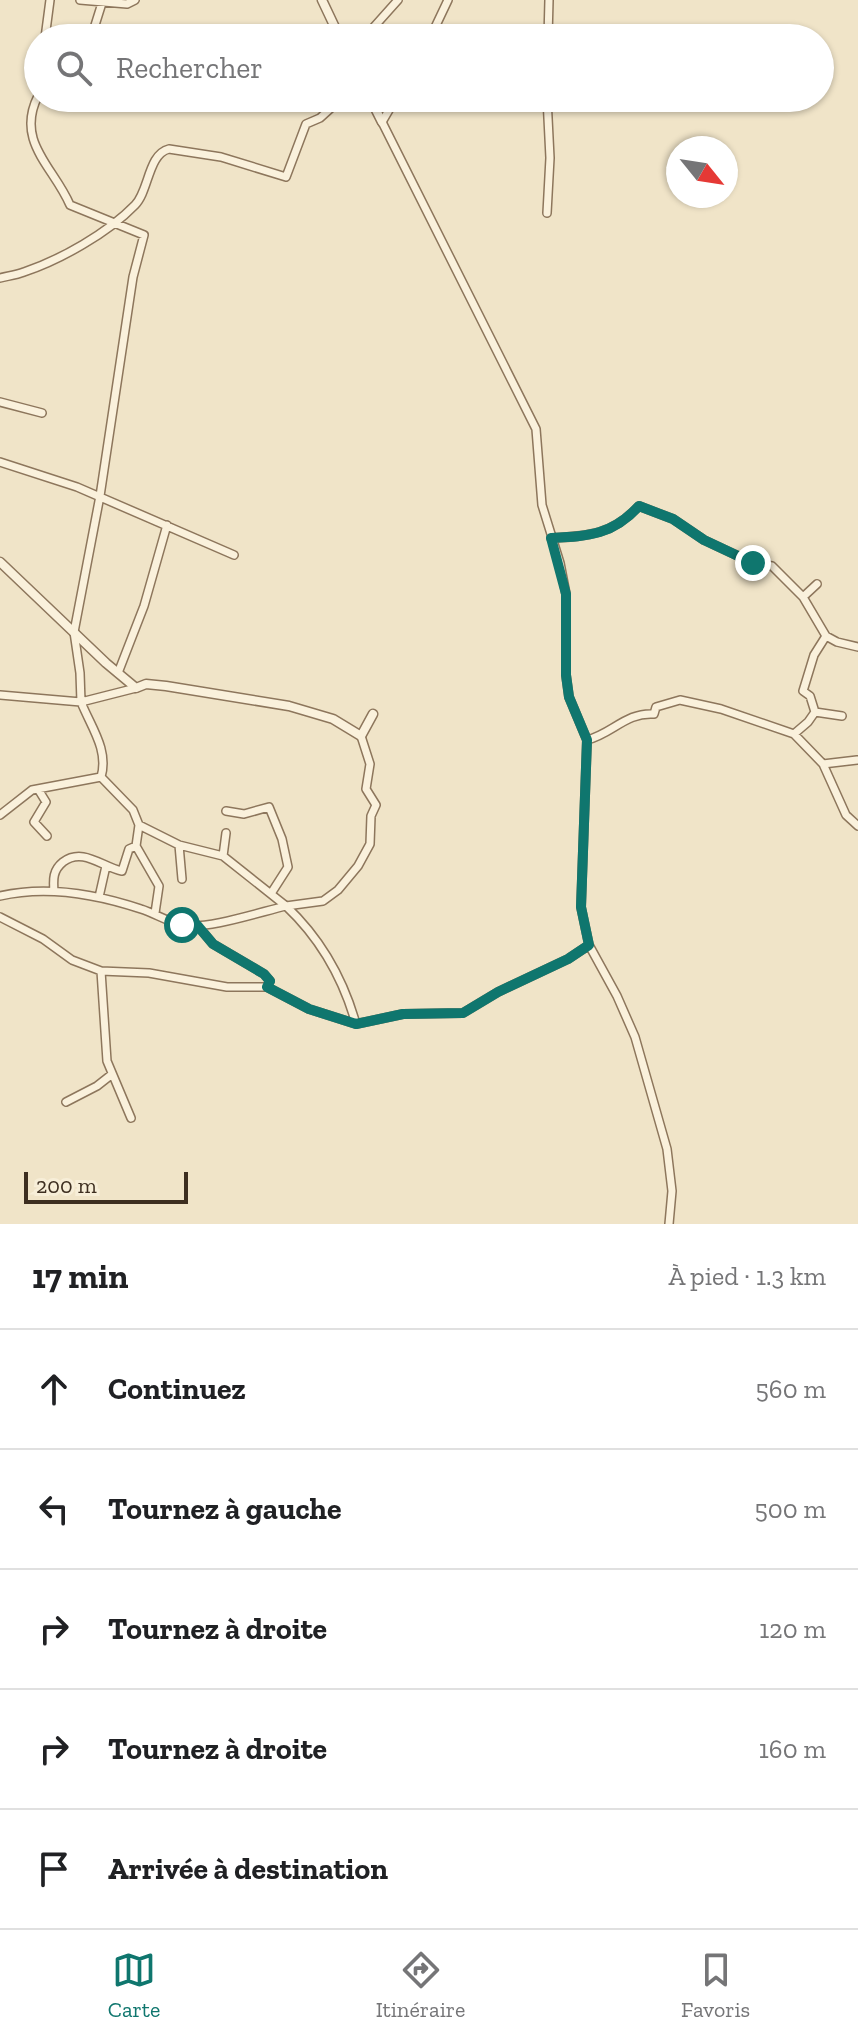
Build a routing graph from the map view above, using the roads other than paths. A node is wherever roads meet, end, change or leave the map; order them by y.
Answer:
1 (50, 0) edge
2 (80, 0) edge
3 (135, 0) edge
4 (322, 0) edge
5 (398, 0) edge
6 (448, 0) edge
7 (549, 0) edge
8 (102, 3) junction
9 (47, 24) edge
10 (95, 24) edge
11 (333, 24) edge
12 (377, 24) edge
13 (437, 24) edge
14 (548, 24) edge
15 (32, 112) edge
16 (327, 112) edge
17 (377, 112) edge
18 (388, 112) edge
19 (548, 112) edge
20 (382, 122) junction
21 (547, 213) dead end
22 (114, 223) junction
23 (0, 278) edge
24 (0, 402) edge
25 (42, 413) dead end
26 (0, 462) edge
27 (100, 496) junction
28 (167, 525) junction
29 (551, 538) junction
30 (234, 555) dead end
31 (0, 562) edge
32 (817, 584) dead end
33 (803, 597) junction
34 (74, 632) junction
35 (826, 636) junction
36 (858, 647) edge
37 (118, 673) junction
38 (136, 688) junction
39 (0, 695) edge
40 (81, 702) junction
41 (815, 712) junction
42 (373, 714) dead end
43 (842, 716) dead end
44 (794, 734) junction
45 (361, 736) junction
46 (591, 739) junction
47 (857, 760) edge
48 (823, 764) junction
49 (101, 777) junction
50 (38, 789) junction
51 (226, 811) dead end
52 (0, 815) edge
53 (139, 825) junction
54 (858, 826) edge
55 (226, 833) dead end
56 (47, 836) dead end
57 (179, 845) junction
58 (136, 846) junction
59 (223, 856) junction
60 (106, 866) junction
61 (182, 879) dead end
62 (54, 891) junction
63 (272, 892) junction
64 (0, 896) edge
65 (99, 897) junction
66 (286, 906) junction
67 (155, 913) junction
68 (0, 917) edge
69 (197, 925) junction
70 (589, 945) junction
71 (101, 971) junction
72 (267, 987) junction
73 (356, 1024) junction
74 (111, 1075) junction
75 (66, 1102) dead end
76 (131, 1118) dead end
77 (669, 1224) edge

1 - 9 street
2 - 8 street
3 - 8 street
4 - 11 street
5 - 12 street
6 - 13 street
7 - 14 street
8 - 10 street
15 - 22 street
16 - 22 street
17 - 20 street
18 - 20 street
19 - 21 street
20 - 29 street
22 - 23 street
22 - 27 street
24 - 25 street
26 - 27 street
27 - 28 street
27 - 34 street
28 - 30 street
28 - 37 street
29 - 33 street
29 - 46 street
31 - 34 street
32 - 33 street
33 - 35 street
34 - 37 street
34 - 40 street
35 - 36 street
35 - 41 street
37 - 38 street
38 - 40 street
38 - 45 street
39 - 40 street
40 - 49 street
41 - 43 street
41 - 44 street
42 - 45 street
44 - 46 street
44 - 48 street
45 - 66 street
46 - 70 street
47 - 48 street
48 - 54 street
49 - 50 street
49 - 53 street
50 - 52 street
50 - 56 street
51 - 63 street
53 - 57 street
53 - 58 street
55 - 59 street
57 - 59 street
57 - 61 street
58 - 60 street
58 - 67 street
59 - 63 street
60 - 62 street
60 - 65 street
62 - 64 street
62 - 65 street
63 - 66 street
65 - 67 street
66 - 69 street
66 - 73 street
67 - 69 street
68 - 71 street
69 - 72 street
70 - 73 street
70 - 77 street
71 - 72 street
71 - 74 street
72 - 73 street
74 - 75 street
74 - 76 street

